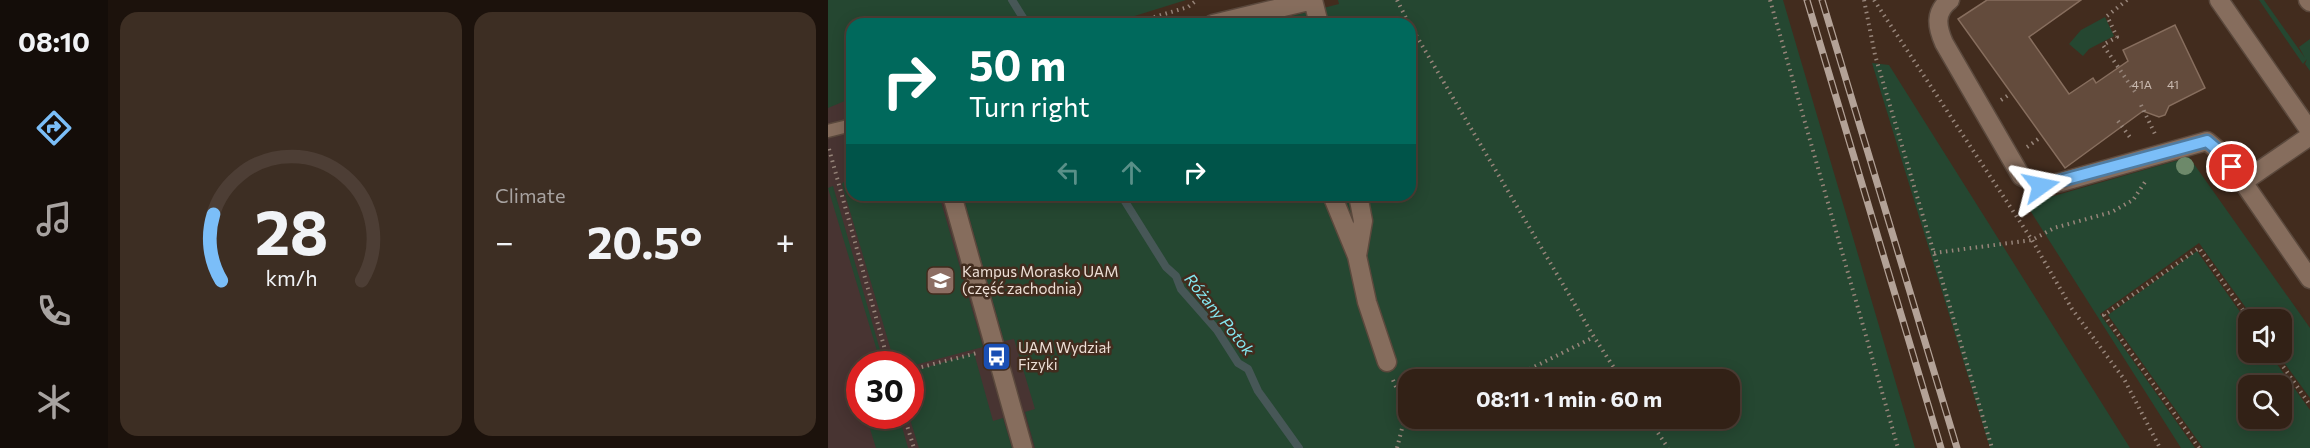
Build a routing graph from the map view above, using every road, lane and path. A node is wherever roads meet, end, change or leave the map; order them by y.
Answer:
1 (1313, 0) edge
2 (1397, 0) edge
3 (1770, 0) edge
4 (1864, 0) edge
5 (1874, 0) edge
6 (1950, 0) edge
7 (2127, 0) edge
8 (2219, 0) edge
9 (1194, 1) edge
10 (1269, 12) edge
11 (1152, 18) edge
12 (1241, 18) edge
13 (1318, 18) edge
14 (1406, 18) edge
15 (1416, 35) edge
16 (2135, 93) dead end
17 (2141, 105) dead end
18 (846, 126) edge
19 (828, 131) edge
20 (2310, 131) edge
21 (2310, 136) edge
22 (828, 145) edge
23 (2164, 152) junction
24 (2242, 182) junction
25 (954, 201) edge
26 (1335, 201) edge
27 (1359, 201) edge
28 (2032, 240) junction
29 (1934, 253) junction
30 (1358, 256) junction
31 (2310, 279) edge
32 (2242, 309) edge
33 (1594, 337) junction
34 (886, 351) edge
35 (1387, 362) joint
36 (982, 363) dead end
37 (2281, 363) edge
38 (924, 366) edge
39 (1530, 369) edge
40 (1615, 369) edge
41 (1398, 391) edge
42 (2310, 405) edge
43 (908, 429) edge
44 (1403, 429) edge
45 (1655, 429) edge
46 (914, 448) edge
47 (1023, 448) edge
48 (1397, 448) edge
49 (1668, 448) edge
50 (1898, 448) edge
51 (1992, 448) edge
52 (2160, 448) edge
53 (2199, 448) edge

1 - 10 street
1 - 13 street
2 - 14 path
3 - 50 path
4 - 29 path
5 - 28 path
6 - 23 street
7 - 16 path
8 - 20 street
9 - 11 path
10 - 12 street
15 - 33 path
17 - 23 path
18 - 19 lane
21 - 24 street
22 - 34 path
23 - 24 street
23 - 28 path
24 - 31 street
25 - 47 street
26 - 30 street
27 - 30 street
28 - 29 path
28 - 52 path
29 - 51 path
30 - 35 street
32 - 53 path
33 - 39 path
33 - 40 path
35 - 41 path
36 - 38 path
37 - 42 path
43 - 46 path
44 - 48 path
45 - 49 path

